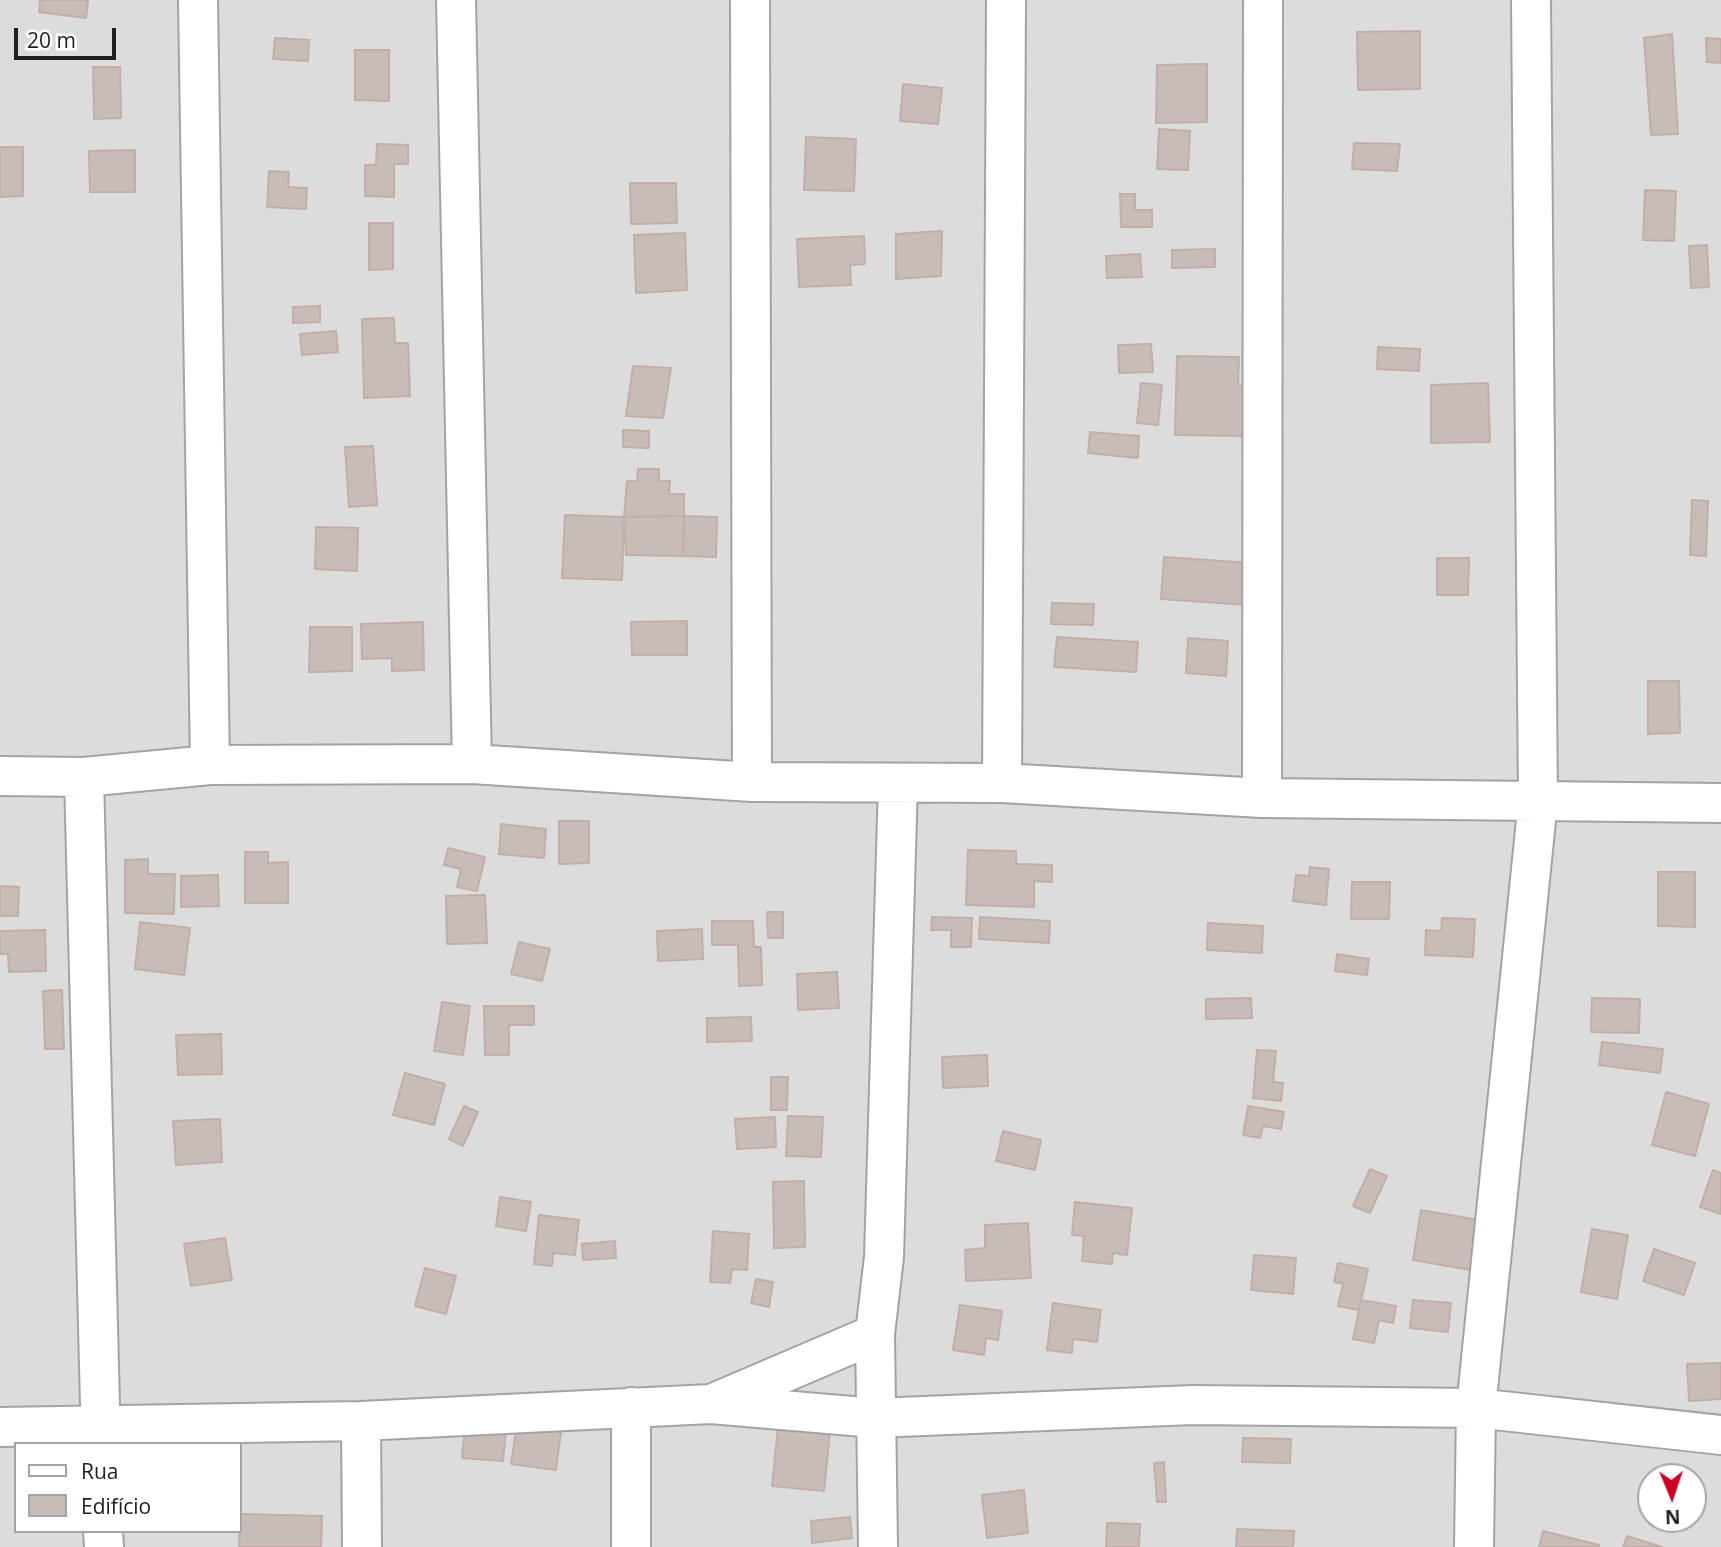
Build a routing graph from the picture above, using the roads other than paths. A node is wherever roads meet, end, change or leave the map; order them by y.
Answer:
1 (198, 0) edge
2 (456, 0) edge
3 (750, 0) edge
4 (1006, 0) edge
5 (1263, 0) edge
6 (1531, 0) edge
7 (472, 764) junction
8 (209, 765) junction
9 (0, 776) edge
10 (84, 777) junction
11 (752, 782) junction
12 (898, 783) junction
13 (1002, 783) junction
14 (1262, 798) junction
15 (1538, 801) junction
16 (1721, 803) edge
17 (875, 1334) junction
18 (711, 1404) junction
19 (631, 1407) junction
20 (1476, 1408) junction
21 (875, 1418) junction
22 (361, 1421) junction
23 (0, 1427) edge
24 (101, 1434) edge
25 (1721, 1436) edge
26 (362, 1547) edge
27 (631, 1547) edge
28 (878, 1547) edge
29 (1474, 1547) edge

1 - 8 street
2 - 7 street
3 - 11 street
4 - 13 street
5 - 14 street
6 - 15 street
7 - 8 street
7 - 11 street
8 - 10 street
9 - 10 street
10 - 24 street
11 - 12 street
12 - 13 street
12 - 17 street
13 - 14 street
14 - 15 street
15 - 16 street
15 - 20 street
17 - 18 street
17 - 21 street
18 - 19 street
18 - 21 street
19 - 22 street
19 - 27 street
20 - 21 street
20 - 25 street
20 - 29 street
21 - 28 street
22 - 24 street
22 - 26 street
23 - 24 street

